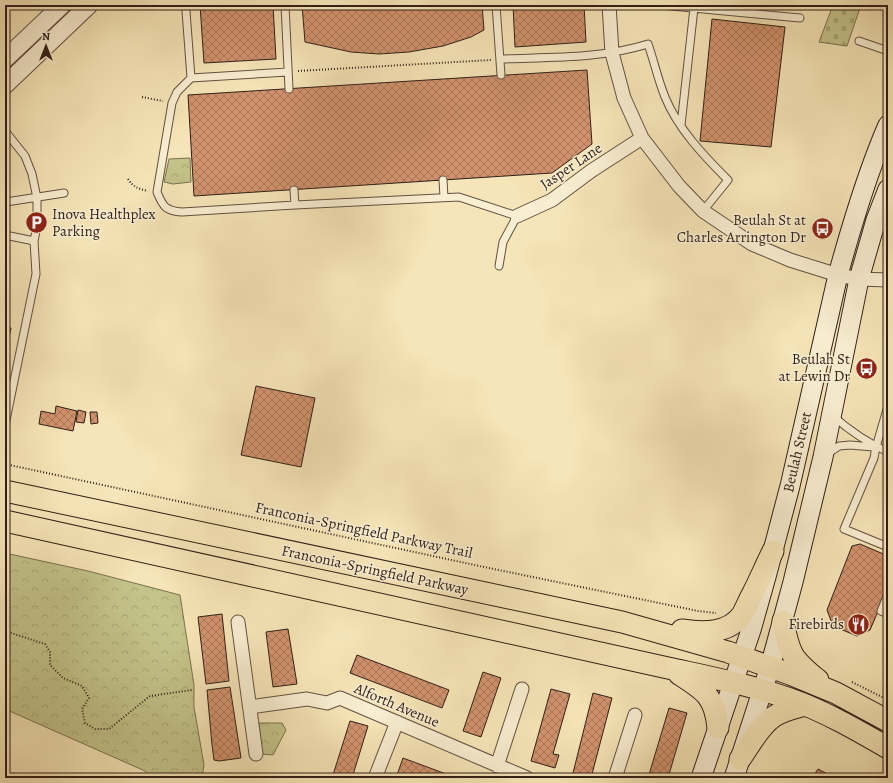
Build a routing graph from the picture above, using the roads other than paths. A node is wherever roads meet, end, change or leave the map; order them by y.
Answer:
1 (62, 5) edge
2 (89, 5) edge
3 (285, 5) edge
4 (496, 5) edge
5 (609, 5) edge
6 (661, 5) edge
7 (694, 8) junction
8 (186, 11) dead end
9 (800, 18) dead end
10 (859, 41) dead end
11 (888, 51) edge
12 (612, 53) junction
13 (5, 59) edge
14 (500, 59) junction
15 (288, 72) junction
16 (501, 75) dead end
17 (191, 78) junction
18 (5, 85) edge
19 (289, 89) dead end
20 (681, 125) junction
21 (888, 125) edge
22 (5, 131) edge
23 (642, 138) junction
24 (443, 180) dead end
25 (888, 189) edge
26 (294, 190) dead end
27 (64, 193) dead end
28 (37, 198) junction
29 (444, 198) junction
30 (6, 202) dead end
31 (295, 205) junction
32 (703, 211) junction
33 (517, 216) junction
34 (5, 235) edge
35 (34, 241) junction
36 (498, 266) dead end
37 (838, 275) junction
38 (859, 279) junction
39 (888, 280) edge
40 (888, 406) edge
41 (831, 414) junction
42 (5, 425) edge
43 (876, 447) junction
44 (888, 452) edge
45 (823, 457) junction
46 (5, 491) edge
47 (5, 521) edge
48 (888, 547) edge
49 (773, 551) junction
50 (888, 594) edge
51 (888, 614) edge
52 (783, 621) junction
53 (238, 622) dead end
54 (622, 622) junction
55 (742, 657) junction
56 (770, 667) junction
57 (668, 668) junction
58 (734, 684) junction
59 (522, 689) dead end
60 (762, 691) junction
61 (836, 693) junction
62 (806, 705) junction
63 (250, 707) junction
64 (635, 715) dead end
65 (888, 721) edge
66 (397, 722) junction
67 (718, 728) junction
68 (888, 748) edge
69 (256, 754) dead end
70 (740, 759) junction
71 (497, 766) junction
72 (375, 778) edge
73 (527, 778) edge
74 (615, 778) edge
75 (701, 778) edge
76 (734, 778) edge

1 - 13 street
2 - 18 street
3 - 15 lane
4 - 14 lane
5 - 12 street
6 - 7 lane
7 - 9 lane
7 - 20 lane
8 - 17 lane
10 - 11 lane
12 - 14 lane
12 - 20 lane
12 - 23 street
14 - 16 lane
15 - 17 lane
15 - 19 lane
17 - 31 lane
20 - 32 lane
21 - 37 main road, Beulah Street
22 - 28 lane
23 - 32 street
23 - 33 street, Jasper Lane
24 - 29 lane
25 - 38 main road, Beulah Street
26 - 31 lane
27 - 28 lane
28 - 30 lane
28 - 35 lane
29 - 31 lane
29 - 33 lane
32 - 37 street
33 - 36 lane
34 - 35 lane
35 - 42 lane
37 - 38 street
37 - 49 main road, Beulah Street
38 - 39 street
38 - 41 main road, Beulah Street
40 - 43 lane
41 - 43 lane
41 - 45 main road, Beulah Street
43 - 44 lane
43 - 45 lane
43 - 48 lane
45 - 52 main road, Beulah Street
46 - 54 main road, Franconia-Springfield Parkway
47 - 57 main road
49 - 54 main road
49 - 55 main road, Beulah Street
50 - 51 lane
52 - 56 main road, Beulah Street
52 - 61 main road
53 - 63 street
54 - 55 main road, Franconia-Springfield Parkway
55 - 56 main road, Franconia-Springfield Parkway
55 - 58 main road, Beulah Street
56 - 60 main road, Beulah Street
56 - 61 main road, Franconia-Springfield Parkway
57 - 58 main road
57 - 67 main road
58 - 60 main road
58 - 67 main road, Beulah Street
59 - 71 street
60 - 62 main road
60 - 70 main road, Beulah Street
61 - 65 main road
62 - 68 main road
62 - 70 main road
63 - 66 street, Alforth Avenue
63 - 69 street
64 - 74 street
66 - 71 street, Alforth Avenue
66 - 72 street
67 - 75 main road, Beulah Street
70 - 76 main road, Beulah Street
71 - 73 street, Alforth Avenue

